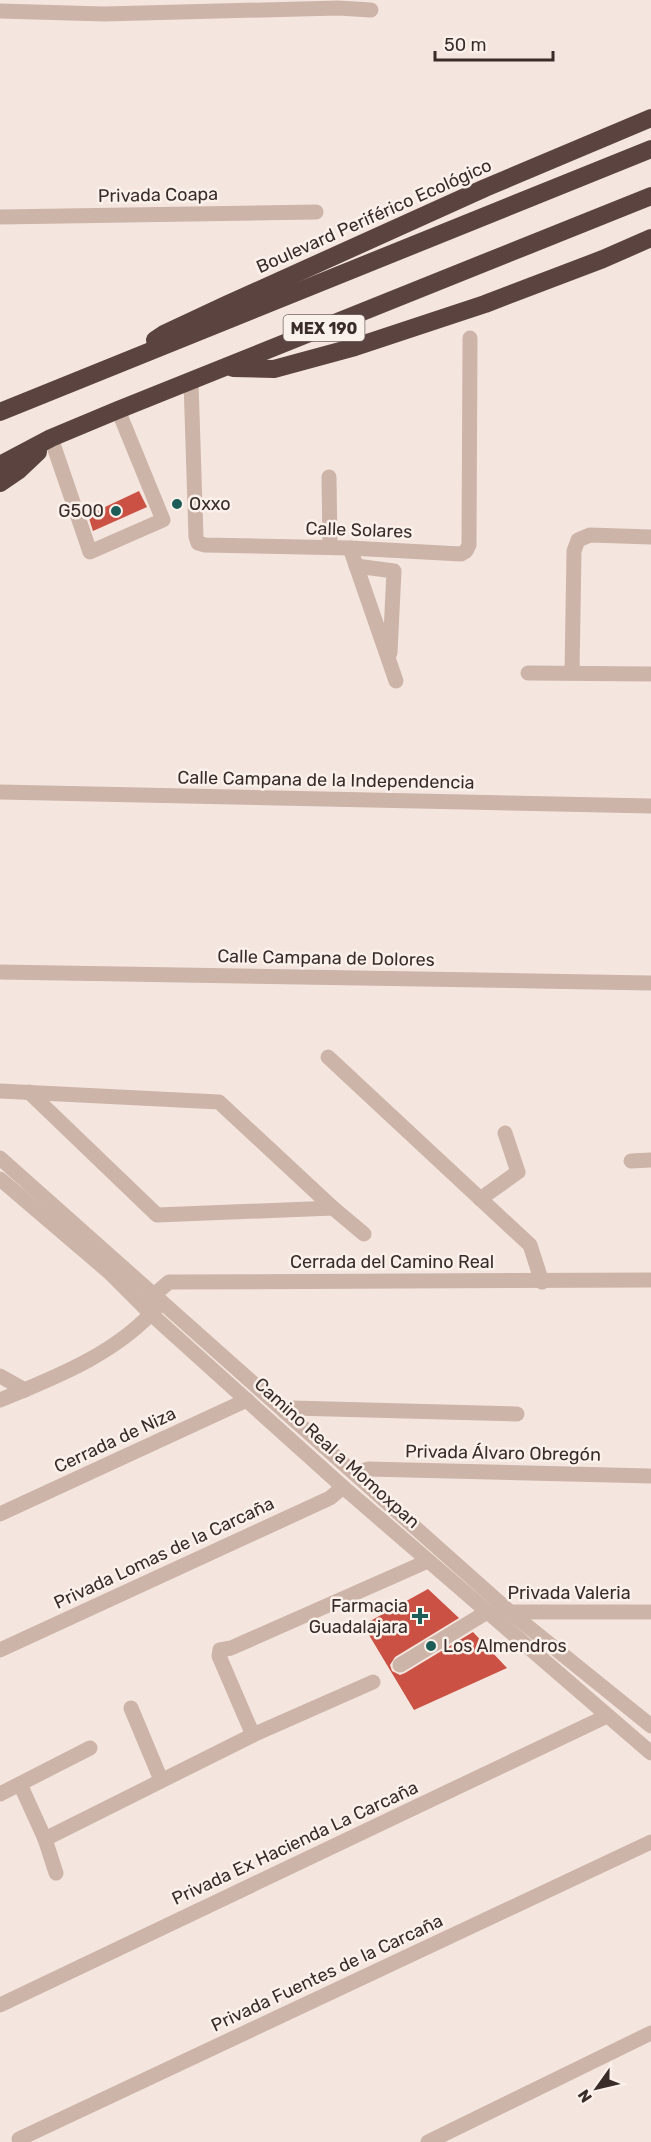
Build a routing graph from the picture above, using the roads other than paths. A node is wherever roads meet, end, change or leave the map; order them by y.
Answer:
1 (338, 4) edge
2 (361, 6) edge
3 (0, 11) edge
4 (651, 118) edge
5 (651, 149) edge
6 (651, 196) edge
7 (316, 212) dead end
8 (0, 217) edge
9 (651, 238) edge
10 (470, 338) dead end
11 (121, 364) junction
12 (225, 368) junction
13 (191, 382) junction
14 (118, 410) junction
15 (0, 412) edge
16 (51, 438) junction
17 (0, 465) edge
18 (329, 477) dead end
19 (0, 483) edge
20 (651, 537) edge
21 (330, 547) junction
22 (350, 548) junction
23 (356, 566) junction
24 (389, 662) junction
25 (528, 673) dead end
26 (572, 673) junction
27 (651, 674) edge
28 (396, 681) dead end
29 (0, 792) edge
30 (651, 806) edge
31 (0, 972) edge
32 (651, 983) edge
33 (328, 1057) dead end
34 (0, 1091) edge
35 (29, 1092) junction
36 (505, 1132) dead end
37 (0, 1158) edge
38 (651, 1160) edge
39 (631, 1161) dead end
40 (0, 1179) edge
41 (480, 1199) junction
42 (333, 1208) junction
43 (364, 1234) dead end
44 (651, 1280) edge
45 (542, 1282) junction
46 (152, 1304) junction
47 (0, 1377) edge
48 (25, 1390) junction
49 (0, 1400) edge
50 (247, 1400) junction
51 (285, 1412) junction
52 (517, 1414) dead end
53 (355, 1474) junction
54 (651, 1476) edge
55 (343, 1486) junction
56 (0, 1514) edge
57 (428, 1561) junction
58 (487, 1612) junction
59 (510, 1612) junction
60 (651, 1612) edge
61 (0, 1650) edge
62 (400, 1665) dead end
63 (373, 1682) dead end
64 (131, 1708) dead end
65 (607, 1716) junction
66 (651, 1726) edge
67 (253, 1735) junction
68 (90, 1748) dead end
69 (651, 1753) edge
70 (161, 1780) junction
71 (20, 1784) junction
72 (0, 1794) edge
73 (45, 1839) junction
74 (651, 1842) edge
75 (56, 1872) dead end
76 (0, 2005) edge
77 (651, 2033) edge
78 (19, 2139) dead end
79 (428, 2142) edge

1 - 2 street
1 - 3 street
4 - 11 highway, Boulevard Periférico Ecológico
5 - 11 highway, Boulevard Periférico Ecológico / MEX 190
6 - 12 highway, MEX 190
7 - 8 street, Privada Coapa
9 - 12 highway
10 - 22 street, Calle Solares
11 - 15 highway, Boulevard Periférico Ecológico / MEX 190
12 - 13 highway, MEX 190
13 - 14 highway, MEX 190
13 - 21 street, Calle Solares
14 - 16 highway, MEX 190
14 - 16 street
16 - 17 highway, MEX 190
16 - 19 highway
18 - 21 street
20 - 26 street
21 - 22 street, Calle Solares
22 - 23 street
23 - 24 street
23 - 24 street
24 - 28 street
25 - 26 street
26 - 27 street
29 - 30 street, Calle Campana de la Independencia
31 - 32 street, Calle Campana de Dolores
33 - 41 street
34 - 35 street
35 - 42 street
35 - 42 street
36 - 41 street
37 - 46 street, Camino Real a Momoxpan
38 - 39 street
40 - 46 street, Camino Real a Momoxpan
41 - 45 street
42 - 43 street
44 - 45 street, Cerrada del Camino Real
45 - 46 street, Cerrada del Camino Real
46 - 48 street, Cerrada del Camino Real
46 - 50 street, Camino Real a Momoxpan
46 - 51 street, Camino Real a Momoxpan
47 - 48 street
48 - 49 street, Cerrada del Camino Real
50 - 55 street, Camino Real a Momoxpan
50 - 56 street, Cerrada de Niza
51 - 52 street
51 - 53 street, Camino Real a Momoxpan
53 - 54 street, Privada Álvaro Obregón
53 - 59 street, Camino Real a Momoxpan
55 - 57 street, Camino Real a Momoxpan
55 - 61 street, Privada Lomas de la Carcaña
57 - 58 street, Camino Real a Momoxpan
57 - 67 street
58 - 59 street, Privada Valeria
58 - 62 street
58 - 65 street, Camino Real a Momoxpan
59 - 60 street, Privada Valeria
59 - 66 street, Camino Real a Momoxpan
63 - 67 street
64 - 70 street
65 - 69 street, Camino Real a Momoxpan
65 - 76 street, Privada Ex Hacienda La Carcaña
67 - 70 street
68 - 71 street
70 - 73 street
71 - 72 street
71 - 73 street
73 - 75 street
74 - 78 street, Privada Fuentes de la Carcaña
77 - 79 street

